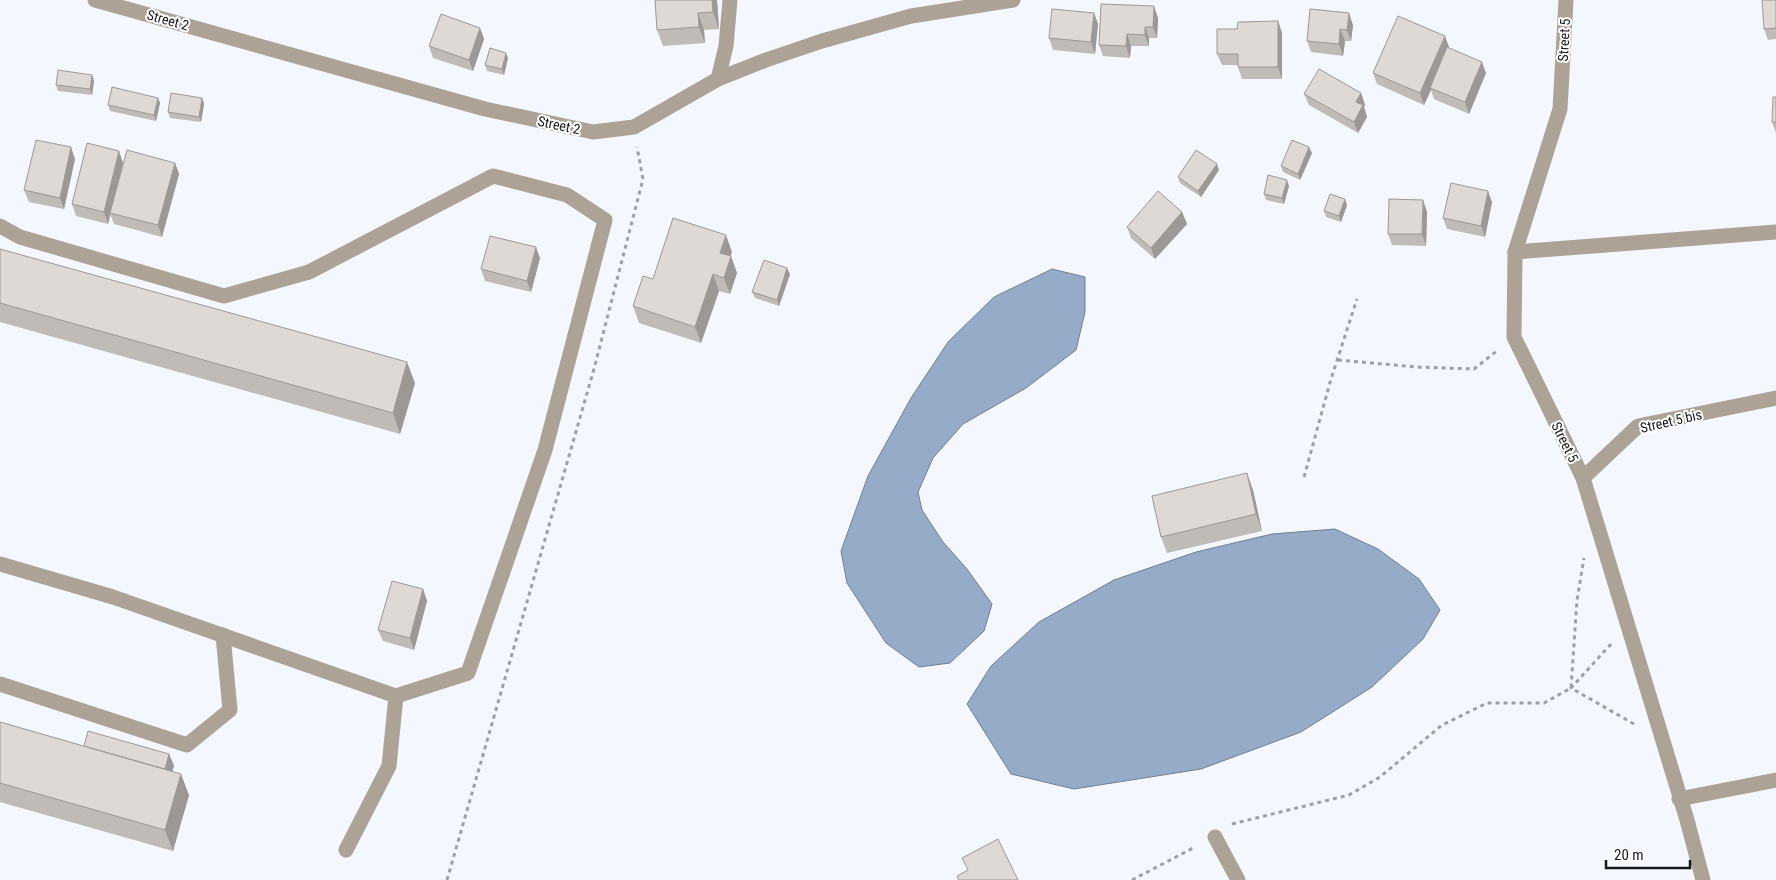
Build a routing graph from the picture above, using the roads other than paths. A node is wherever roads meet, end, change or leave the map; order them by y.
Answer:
1 (95, 0) edge
2 (730, 0) edge
3 (1014, 0) edge
4 (1566, 0) edge
5 (718, 79) junction
6 (0, 226) edge
7 (1776, 232) edge
8 (1515, 252) junction
9 (1776, 398) edge
10 (1583, 478) junction
11 (0, 564) edge
12 (223, 635) junction
13 (0, 684) edge
14 (396, 696) junction
15 (1776, 780) edge
16 (1679, 799) junction
17 (1215, 837) road end
18 (346, 850) dead end
19 (1238, 880) edge
20 (1703, 880) edge

1 - 5 street, Street 2
2 - 5 street
3 - 5 street, Street 2
4 - 8 street, Street 5
6 - 14 street
7 - 8 street
8 - 10 street, Street 5
9 - 10 street, Street 5 bis
10 - 16 street, Street 5
11 - 12 street
12 - 13 street
12 - 14 street
14 - 18 street
15 - 16 street
16 - 20 street, Street 5
17 - 19 street

